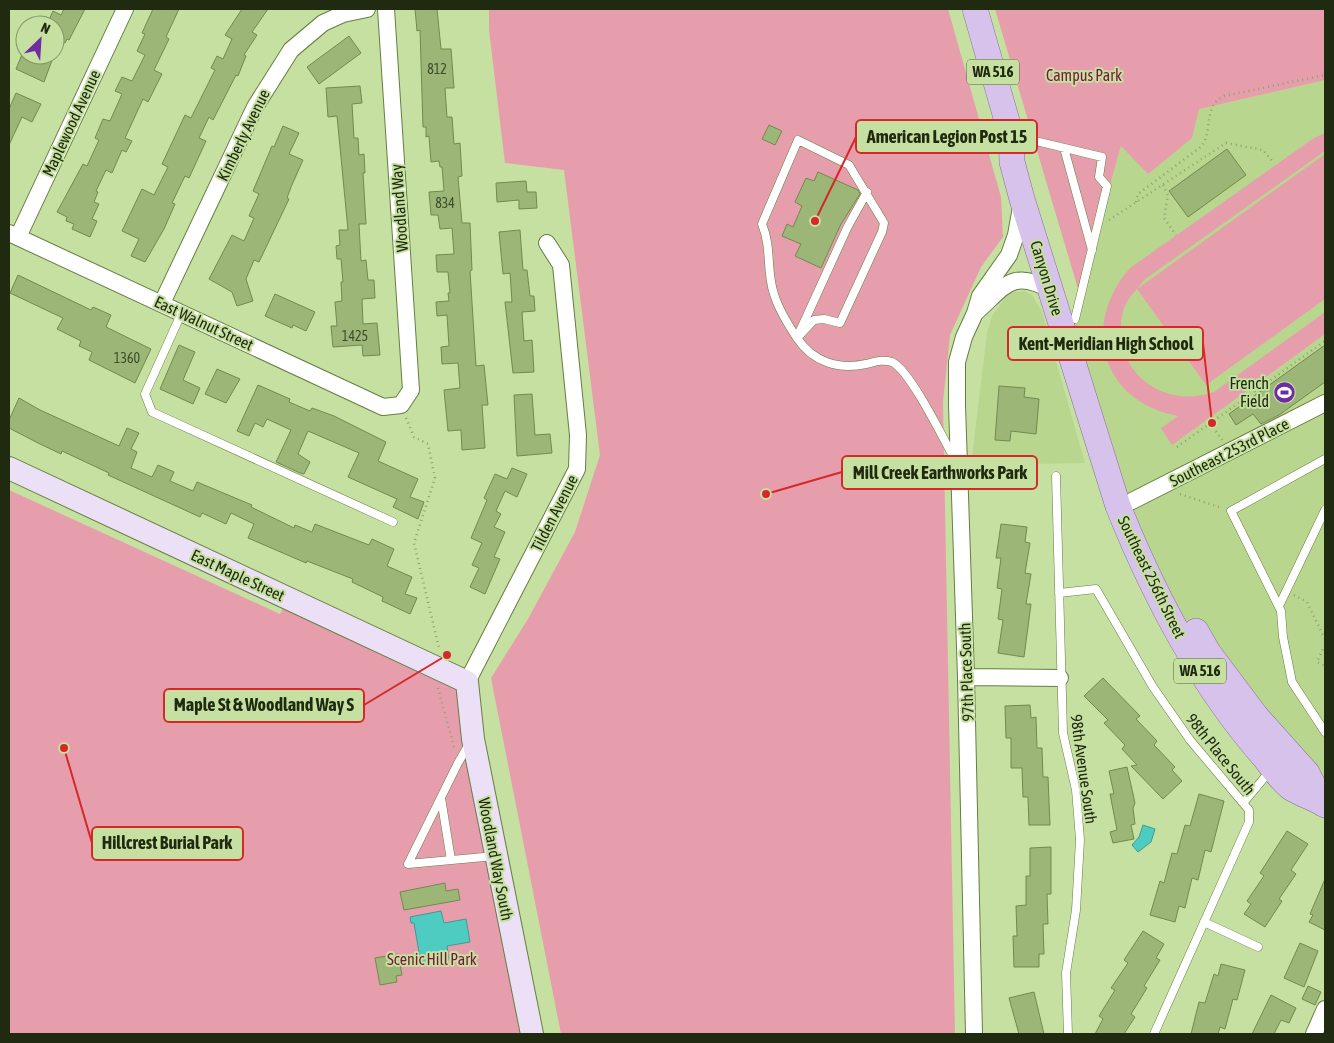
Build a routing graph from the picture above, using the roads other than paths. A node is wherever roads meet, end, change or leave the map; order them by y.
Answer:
1 (125, 9) edge
2 (367, 9) edge
3 (386, 9) edge
4 (975, 9) edge
5 (1011, 135) junction
6 (1064, 148) junction
7 (867, 192) junction
8 (1022, 199) junction
9 (13, 235) edge
10 (547, 243) dead end
11 (1092, 251) junction
12 (1051, 290) junction
13 (162, 303) junction
14 (182, 312) junction
15 (975, 313) junction
16 (1075, 319) junction
17 (797, 338) junction
18 (1325, 403) edge
19 (401, 405) joint
20 (1325, 459) edge
21 (958, 466) junction
22 (9, 468) edge
23 (1056, 476) dead end
24 (1125, 503) junction
25 (1325, 510) edge
26 (393, 522) dead end
27 (1059, 593) junction
28 (1279, 606) junction
29 (966, 677) junction
30 (1060, 678) junction
31 (467, 682) junction
32 (1325, 732) edge
33 (472, 738) junction
34 (1273, 768) junction
35 (441, 798) junction
36 (1244, 802) junction
37 (1324, 804) edge
38 (494, 856) junction
39 (451, 860) junction
40 (1204, 922) junction
41 (1258, 947) dead end
42 (1325, 1009) edge
43 (532, 1034) edge
44 (974, 1034) edge
45 (1068, 1034) edge
46 (1154, 1034) edge
47 (1314, 1034) edge

1 - 9 street, Maplewood Avenue
2 - 13 street, Kimberly Avenue
3 - 19 street, Woodland Way
4 - 5 main road, Canyon Drive / WA 516
5 - 6 lane
5 - 8 main road, Canyon Drive / WA 516
5 - 16 main road, Canyon Drive / WA 516
6 - 11 lane
6 - 11 lane
7 - 17 lane
7 - 17 lane
7 - 17 lane
8 - 12 main road, Canyon Drive / WA 516
8 - 15 street, 97th Place South
9 - 13 street, East Walnut Street
10 - 31 street, Tilden Avenue
11 - 16 lane
12 - 15 street, 97th Place South
12 - 24 main road, Canyon Drive / WA 516
13 - 14 street, East Walnut Street
14 - 19 street, East Walnut Street
14 - 26 lane
15 - 21 street, 97th Place South
16 - 24 main road, Canyon Drive / WA 516
17 - 21 lane
18 - 24 street, Southeast 253rd Place
20 - 28 lane
21 - 29 street, 97th Place South
22 - 31 street, East Maple Street
23 - 27 lane, 98th Avenue South
24 - 34 main road, Southeast 256th Street / WA 516
24 - 37 main road, Southeast 256th Street / WA 516
25 - 28 lane
27 - 30 lane, 98th Avenue South
27 - 36 lane, 98th Place South
28 - 32 lane
29 - 30 street
29 - 44 street, 97th Place South
30 - 45 lane, 98th Avenue South
31 - 33 street, Woodland Way South
33 - 35 lane
33 - 38 street, Woodland Way South
34 - 36 lane
34 - 37 main road, Southeast 256th Street / WA 516
35 - 39 lane
35 - 39 lane
36 - 40 lane, 98th Place South
38 - 39 lane
38 - 43 street, Woodland Way South
40 - 41 lane
40 - 46 lane, 98th Place South
42 - 47 street

